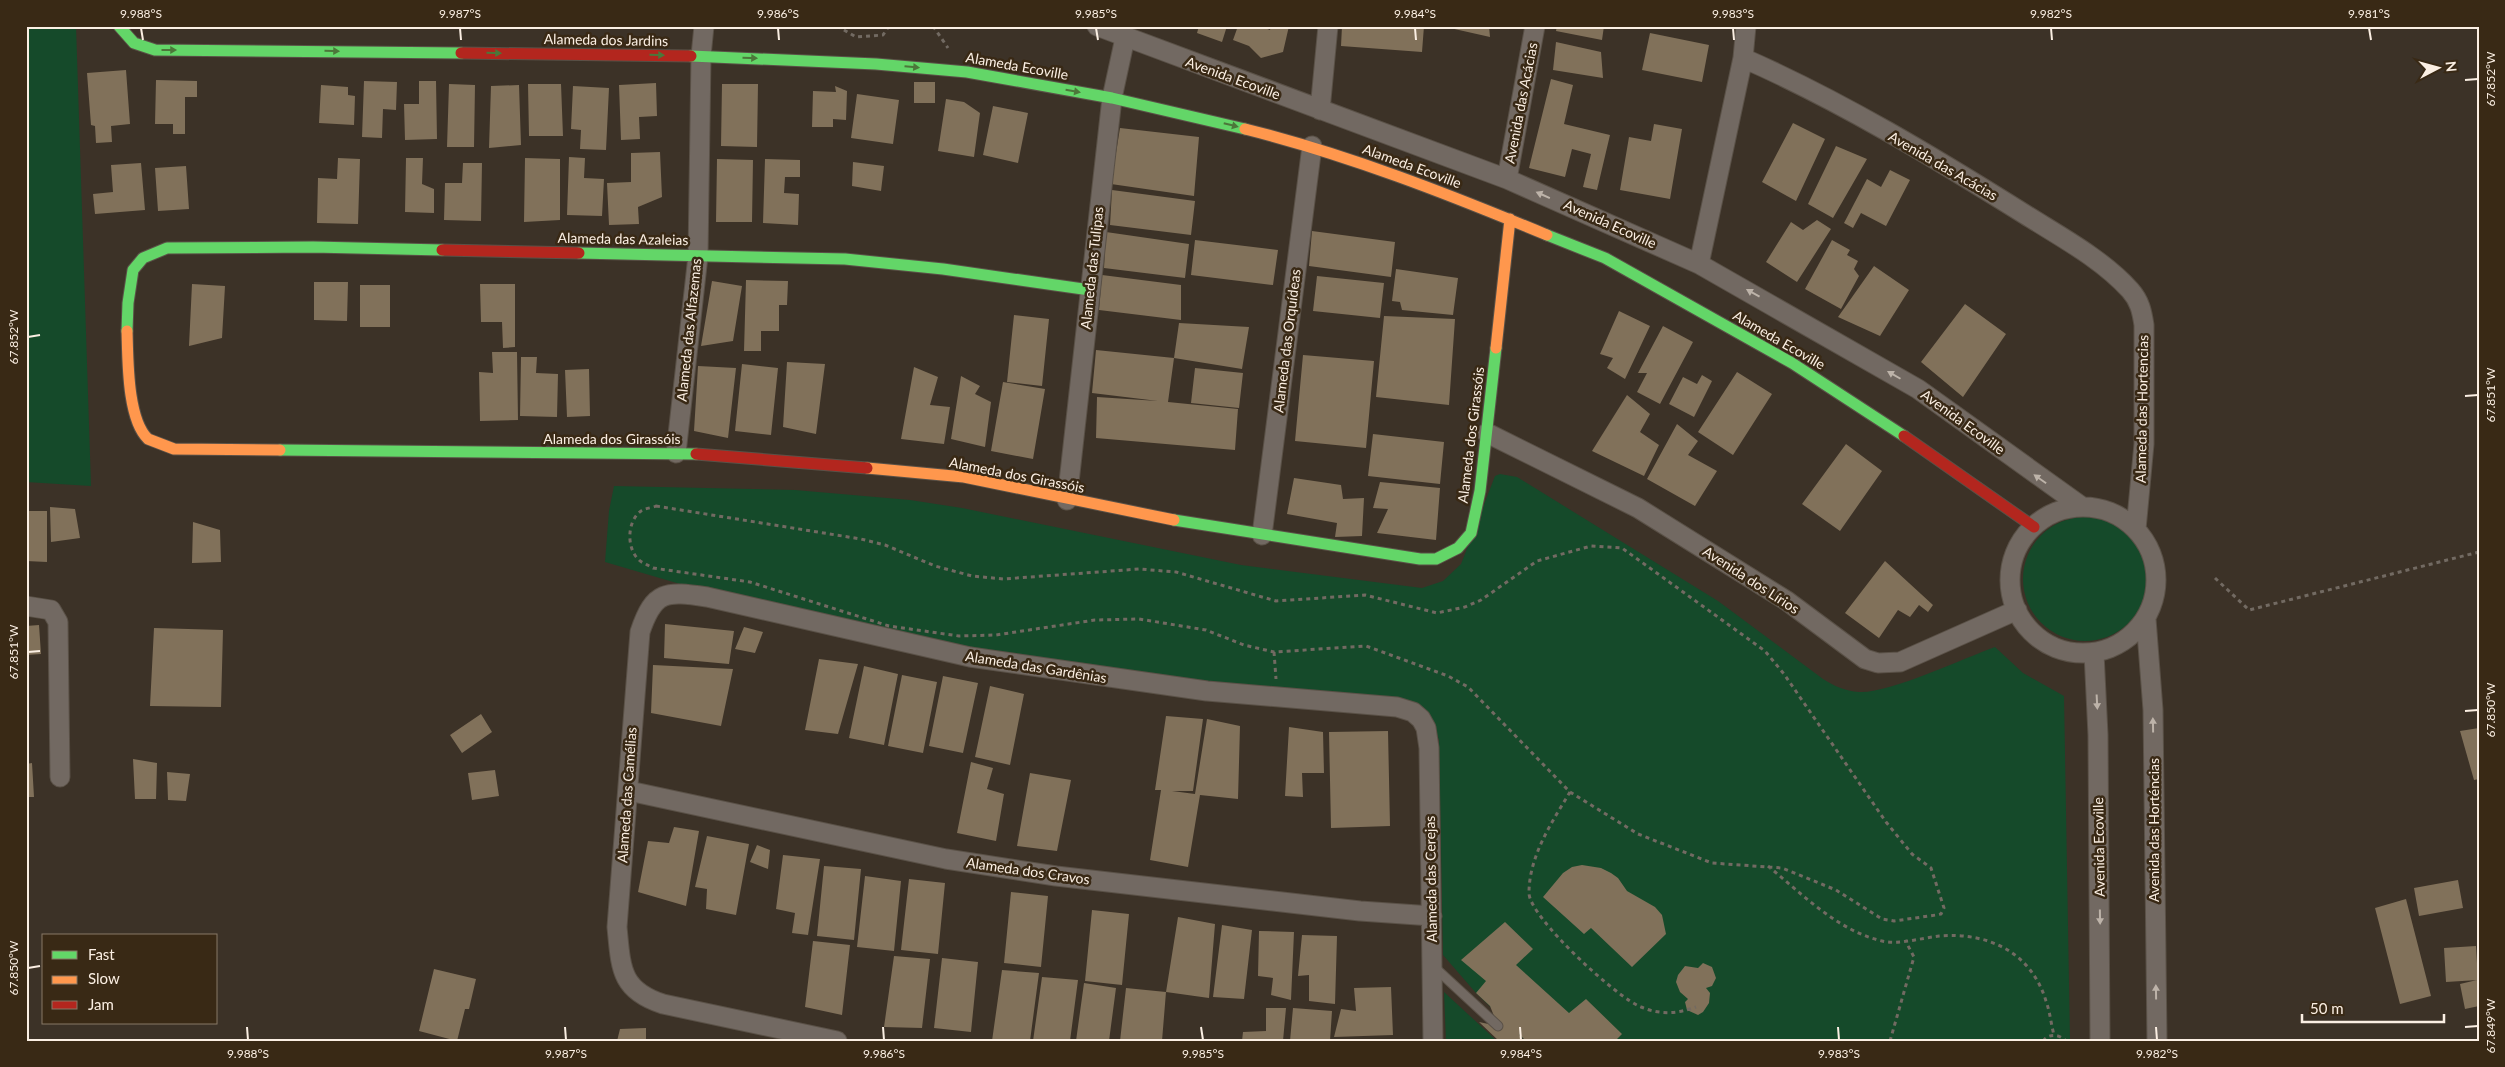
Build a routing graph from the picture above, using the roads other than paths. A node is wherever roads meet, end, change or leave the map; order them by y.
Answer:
1 (704, 26) edge
2 (1097, 26) edge
3 (1328, 26) edge
4 (1535, 26) edge
5 (1746, 26) edge
6 (122, 31) edge
7 (1125, 38) junction
8 (701, 56) junction
9 (1743, 58) junction
10 (1112, 98) junction
11 (1320, 110) junction
12 (1312, 146) junction
13 (1507, 179) junction
14 (1510, 219) junction
15 (698, 256) junction
16 (1699, 264) junction
17 (1090, 290) junction
18 (2132, 292) joint
19 (142, 433) joint
20 (1487, 434) junction
21 (676, 453) junction
22 (1067, 500) junction
23 (2081, 506) junction
24 (2034, 527) junction
25 (2136, 529) junction
26 (1262, 535) junction
27 (654, 600) joint
28 (26, 606) edge
29 (2016, 610) junction
30 (2146, 619) junction
31 (2094, 653) junction
32 (1421, 719) joint
33 (60, 777) dead end
34 (629, 791) junction
35 (1432, 916) junction
36 (1433, 966) junction
37 (1498, 1026) dead end
38 (837, 1041) edge
39 (1433, 1041) edge
40 (2100, 1041) edge
41 (2157, 1041) edge

1 - 8 street, Alameda das Alfazemas
2 - 7 street, Avenida Ecoville
3 - 11 street
4 - 13 street, Avenida das Acácias
5 - 9 street
6 -> 8 street, Alameda dos Jardins
7 - 10 street, Alameda das Tulipas
7 - 11 street, Avenida Ecoville
8 -> 10 street, Alameda Ecoville
8 - 15 street, Alameda das Alfazemas
9 - 16 street
9 - 18 street, Avenida das Acácias
10 -> 12 street, Alameda Ecoville
10 - 17 street, Alameda das Tulipas
11 - 13 street, Avenida Ecoville
12 - 14 street, Alameda Ecoville
12 - 26 street, Alameda das Orquídeas
16 -> 13 street, Avenida Ecoville
14 - 20 street, Alameda dos Girassóis
14 - 24 street, Alameda Ecoville
15 - 17 street, Alameda das Azaleias
15 - 19 street, Alameda das Azaleias
15 - 21 street, Alameda das Alfazemas
23 -> 16 street, Avenida Ecoville
17 - 22 street, Alameda das Tulipas
18 - 25 street, Alameda das Hortencias
19 - 21 street, Alameda dos Girassóis
20 - 26 street, Alameda dos Girassóis
20 - 29 street, Avenida dos Lírios
21 - 22 street, Alameda dos Girassóis
22 - 26 street, Alameda dos Girassóis
23 - 24 street, Avenida das Horténcias
23 - 25 street, Avenida das Horténcias
24 - 29 street, Avenida das Horténcias
25 - 30 street, Avenida das Horténcias
27 - 32 street, Alameda das Gardênias
27 - 34 street, Alameda das Camélias
28 - 33 street
29 - 31 street, Avenida das Horténcias
30 - 31 street, Avenida das Horténcias
41 -> 30 street, Avenida das Horténcias
31 -> 40 street, Avenida Ecoville
32 - 35 street, Alameda das Cerejas
34 - 35 street, Alameda dos Cravos
34 - 38 street, Alameda das Camélias
35 - 36 street, Alameda das Cerejas
36 - 37 lane
36 - 39 street, Alameda das Cerejas

